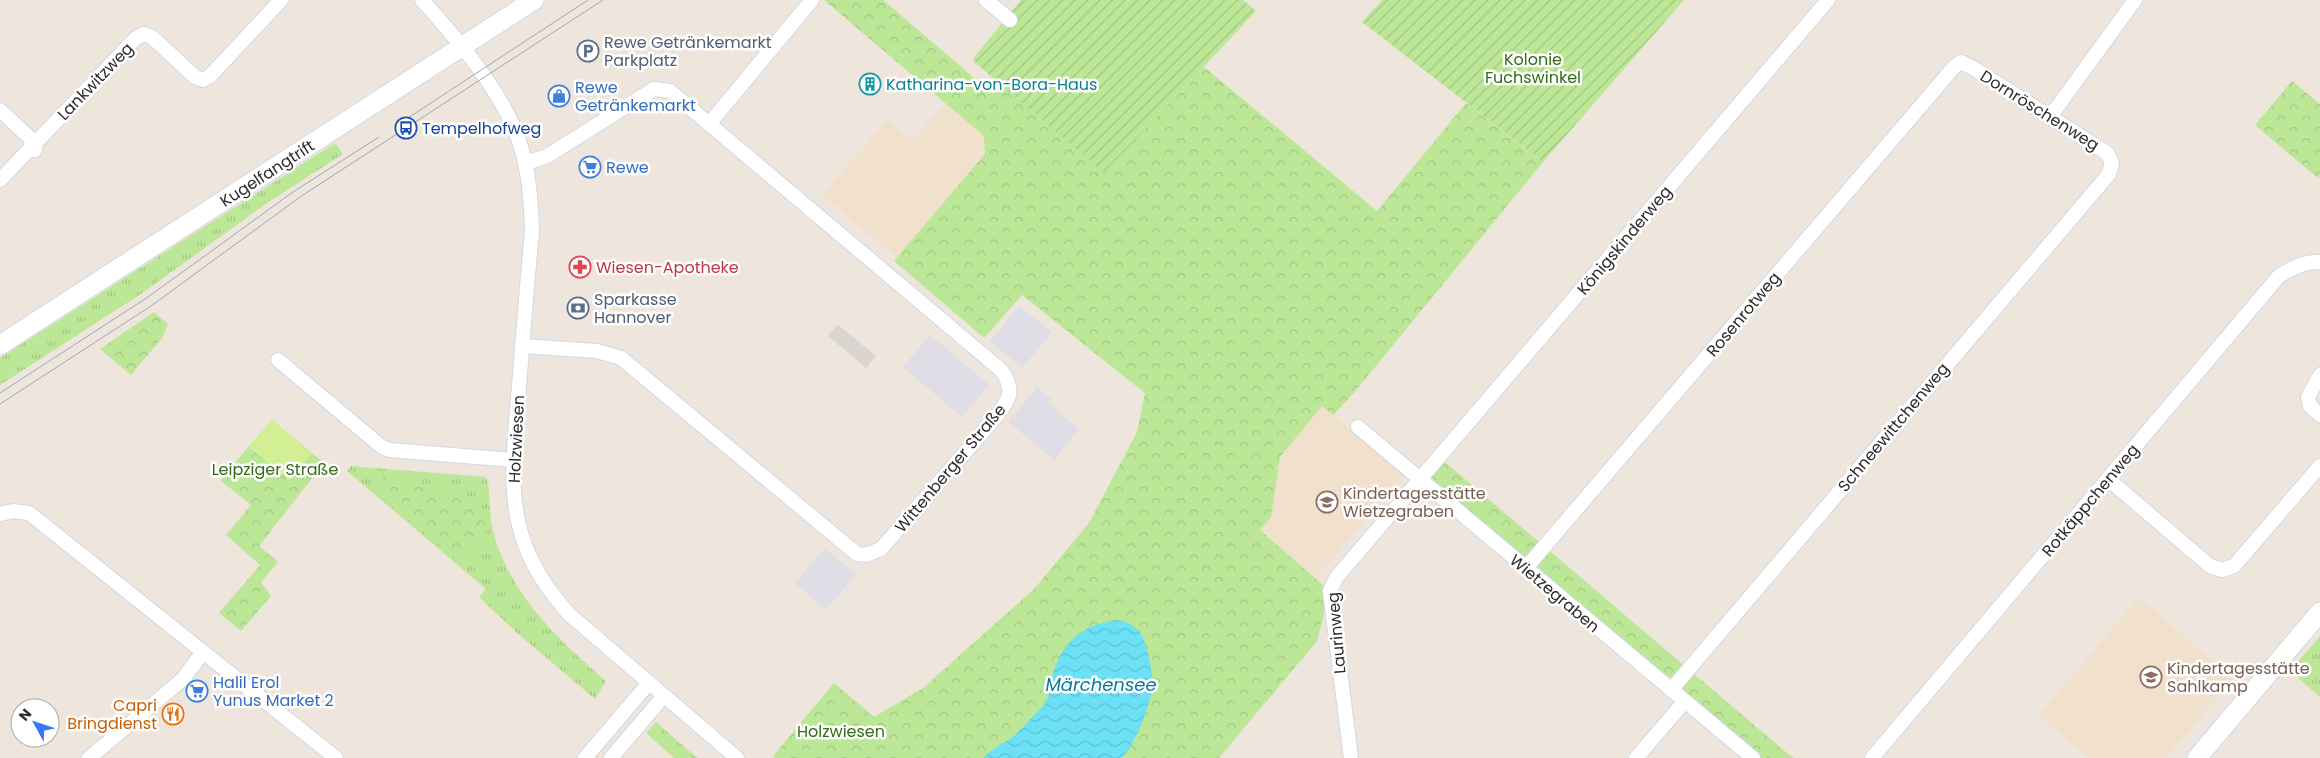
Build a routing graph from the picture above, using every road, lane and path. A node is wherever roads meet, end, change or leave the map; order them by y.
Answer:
1 (281, 0) edge
2 (422, 0) edge
3 (534, 0) edge
4 (812, 0) edge
5 (986, 0) edge
6 (1828, 0) edge
7 (2135, 0) edge
8 (1010, 20) dead end
9 (463, 47) junction
10 (1962, 62) joint
11 (0, 110) edge
12 (2050, 117) junction
13 (710, 124) junction
14 (34, 148) junction
15 (526, 163) junction
16 (2112, 163) joint
17 (0, 180) edge
18 (2320, 262) edge
19 (0, 345) edge
20 (522, 346) junction
21 (278, 360) dead end
22 (2320, 375) edge
23 (2320, 414) edge
24 (1358, 427) dead end
25 (513, 460) junction
26 (2320, 466) edge
27 (1420, 479) junction
28 (2108, 479) junction
29 (0, 514) edge
30 (1526, 568) junction
31 (2320, 612) edge
32 (203, 652) junction
33 (648, 684) junction
34 (1671, 690) junction
35 (663, 697) junction
36 (1685, 701) junction
37 (89, 758) edge
38 (336, 758) edge
39 (585, 758) edge
40 (611, 758) edge
41 (737, 758) edge
42 (1352, 758) edge
43 (1636, 758) edge
44 (1753, 758) edge
45 (1872, 758) edge
46 (2197, 758) edge

1 - 14 street, Lankwitzweg
2 - 9 street
3 - 9 street, Kugelfangtrift
4 - 13 street
5 - 8 street
6 - 27 street, Königskinderweg
7 - 12 street
9 - 15 street, Holzwiesen
9 - 19 street, Kugelfangtrift
10 - 12 street, Dornröschenweg
10 - 30 street, Rosenrotweg
11 - 14 street
12 - 16 street, Dornröschenweg
13 - 15 street, Wittenberger Straße
13 - 20 street, Wittenberger Straße
14 - 17 street, Lankwitzweg
15 - 20 street, Holzwiesen
16 - 34 street, Schneewittchenweg
18 - 28 street, Rotkäppchenweg
20 - 25 street, Holzwiesen
21 - 25 street
22 - 23 street
24 - 27 street, Wietzegraben
25 - 33 street, Holzwiesen
26 - 28 street
27 - 30 street, Wietzegraben
27 - 42 street, Laurinweg
28 - 45 street, Rotkäppchenweg
29 - 32 street
30 - 34 street, Wietzegraben
31 - 46 street
32 - 37 street
32 - 38 street
33 - 35 street, Holzwiesen
33 - 39 street
34 - 36 street, Wietzegraben
35 - 40 street
35 - 41 street, Holzwiesen
36 - 43 street
36 - 44 street, Wietzegraben

